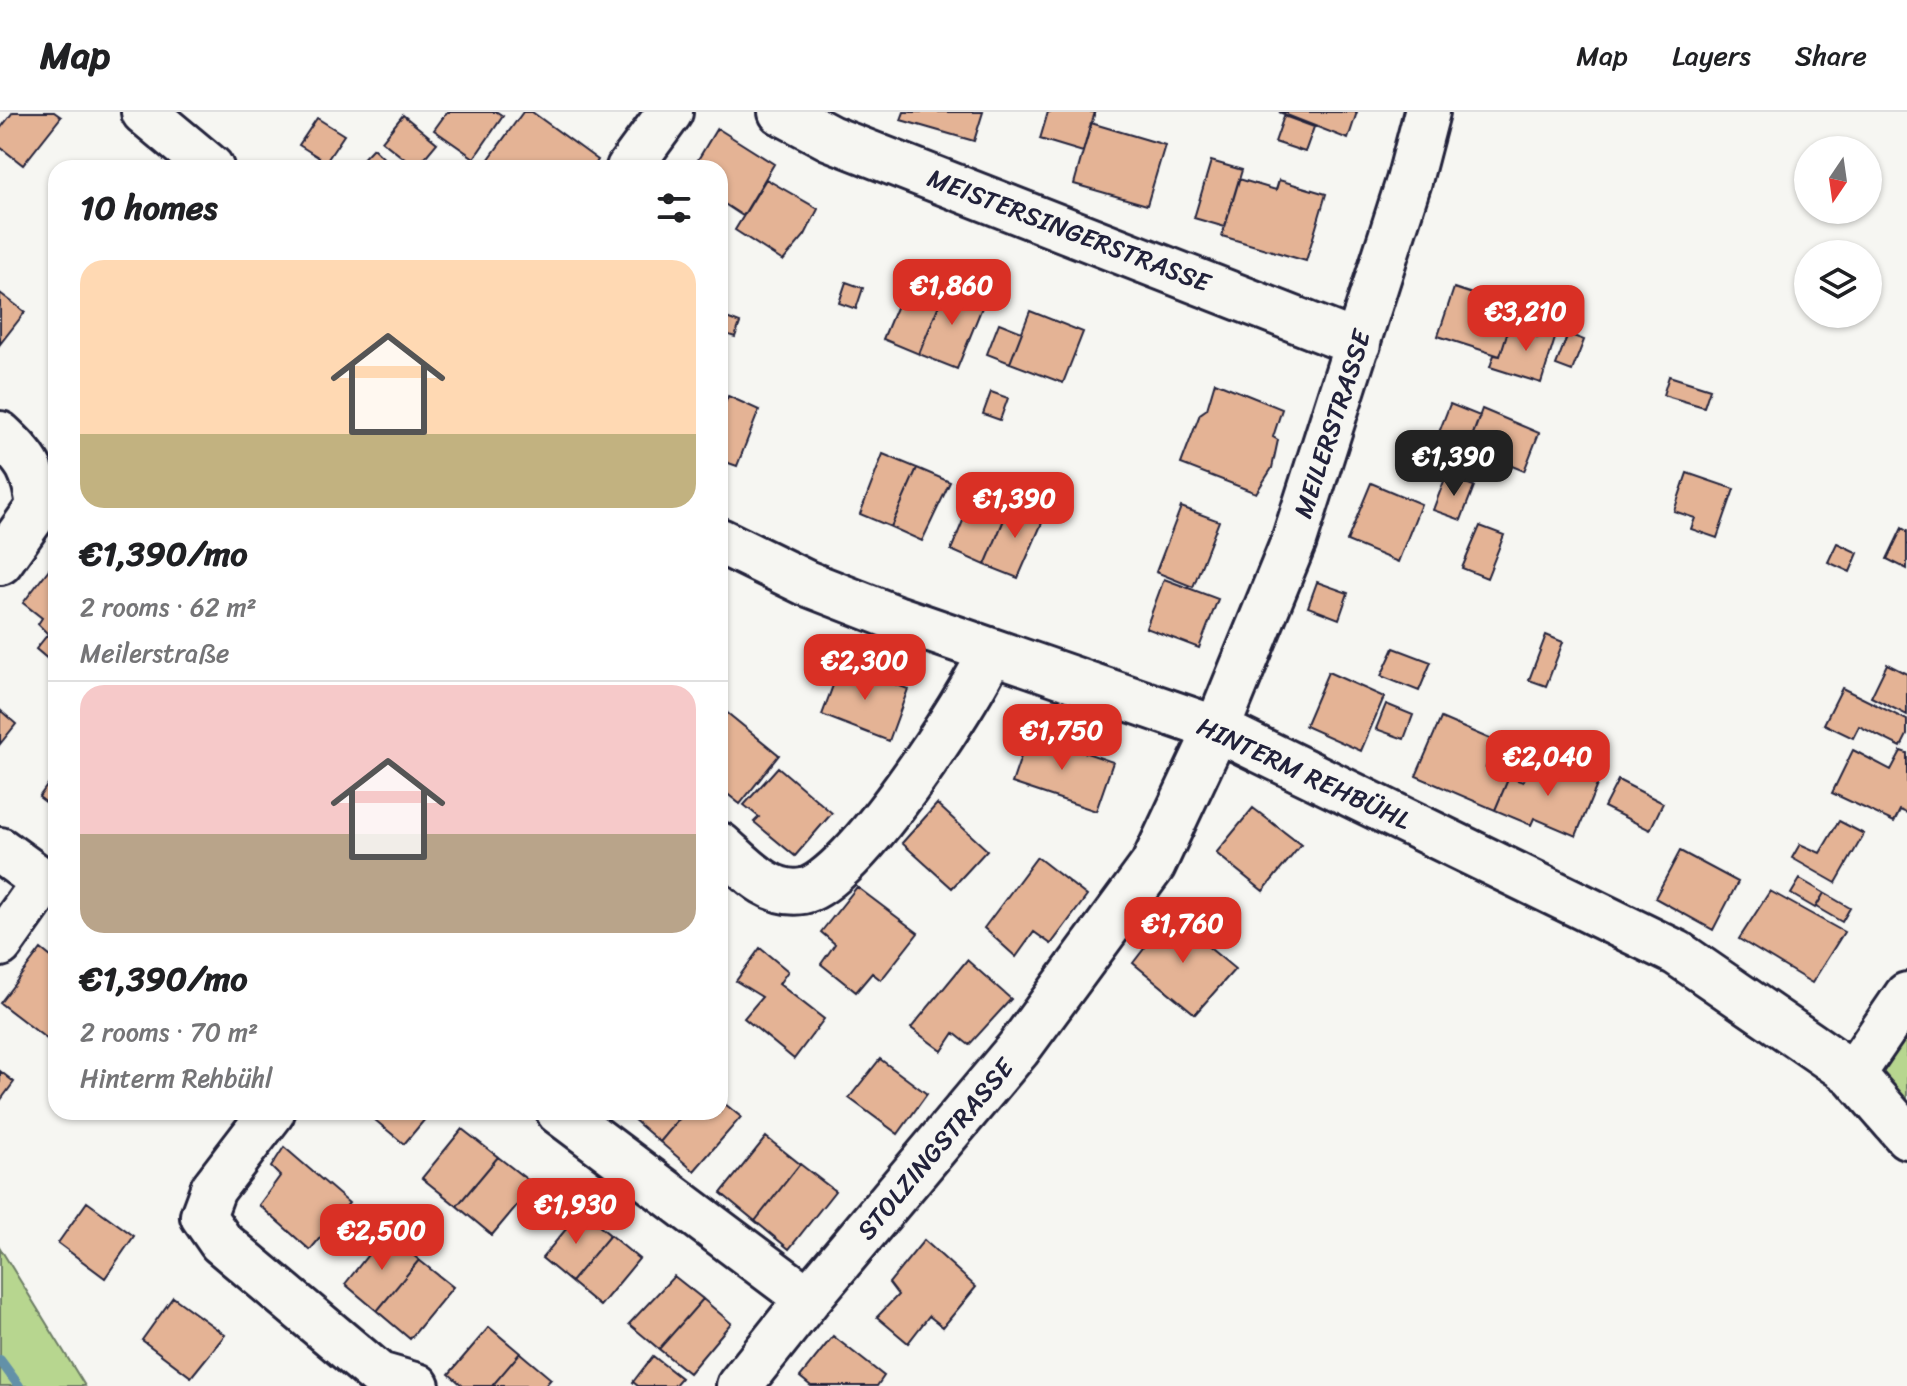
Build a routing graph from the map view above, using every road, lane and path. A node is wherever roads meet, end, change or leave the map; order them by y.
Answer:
1 (144, 112) edge
2 (670, 112) edge
3 (781, 112) edge
4 (1427, 112) edge
5 (201, 160) edge
6 (635, 160) edge
7 (1358, 344) junction
8 (0, 434) edge
9 (728, 545) edge
10 (0, 562) edge
11 (991, 652) junction
12 (1217, 729) junction
13 (0, 850) edge
14 (728, 852) edge
15 (48, 880) edge
16 (48, 884) edge
17 (0, 944) edge
18 (1907, 995) edge
19 (1853, 1074) junction
20 (266, 1120) edge
21 (570, 1120) edge
22 (1907, 1136) edge
23 (808, 1299) junction
24 (417, 1386) edge
25 (739, 1386) edge

1 - 5 street
2 - 6 street
3 - 7 street, MEISTERSINGERSTRASSE
4 - 7 street, MEILERSTRASSE
7 - 12 street, MEILERSTRASSE
8 - 10 street
9 - 11 street, HINTERM REHBÜHL
11 - 12 street, HINTERM REHBÜHL
11 - 14 street
12 - 19 street, HINTERM REHBÜHL
12 - 23 street, STOLZINGSTRASSE
13 - 15 street
16 - 17 street
18 - 19 street
19 - 22 street, HINTERM REHBÜHL
20 - 24 street
21 - 23 street
23 - 25 street, STOLZINGSTRASSE

